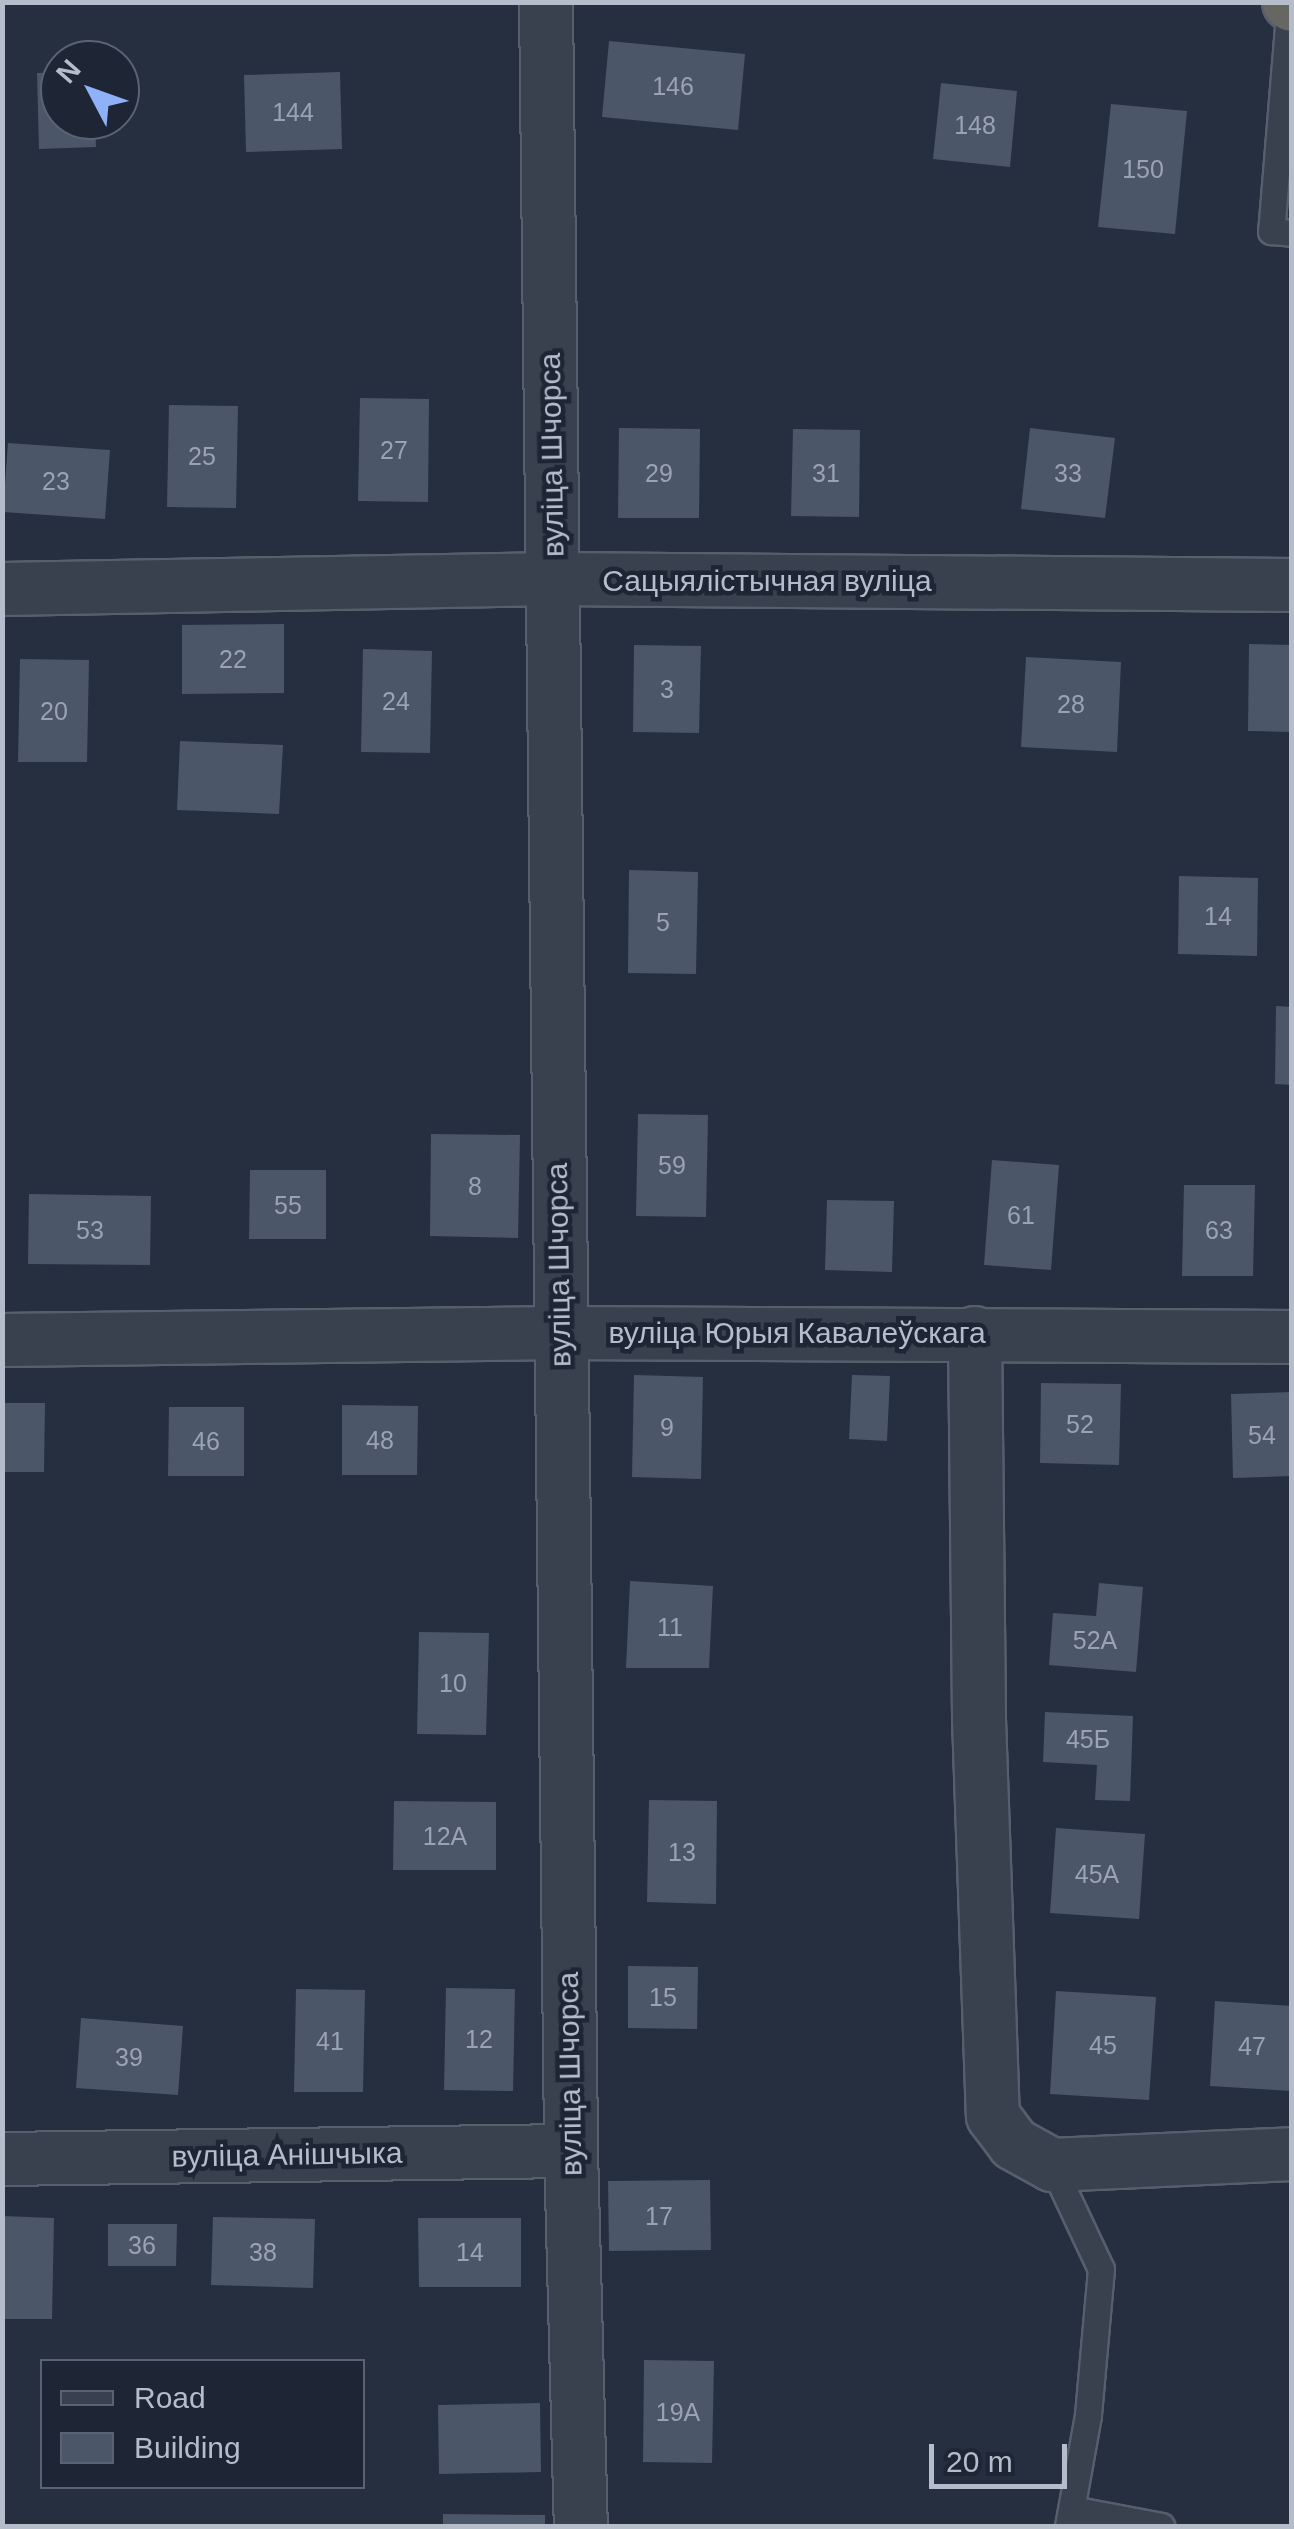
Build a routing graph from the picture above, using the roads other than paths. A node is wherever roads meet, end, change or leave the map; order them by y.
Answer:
1 (546, 2) edge
2 (1291, 2) edge
3 (1292, 233) edge
4 (554, 580) junction
5 (1292, 585) edge
6 (2, 589) edge
7 (975, 1333) junction
8 (560, 1334) junction
9 (1292, 1336) edge
10 (2, 1340) edge
11 (571, 2151) junction
12 (1292, 2154) edge
13 (2, 2159) edge
14 (1052, 2165) junction
15 (1070, 2518) edge
16 (581, 2526) edge
17 (1161, 2526) edge

1 - 4 street, вуліца Шчорса
2 - 3 lane
4 - 5 street, Сацыялістычная вуліца
4 - 6 street, Сацыялістычная вуліца
4 - 8 street, вуліца Шчорса
7 - 8 street, вуліца Юрыя Кавалеўскага
7 - 9 street, вуліца Юрыя Кавалеўскага
7 - 14 street
8 - 10 street, вуліца Юрыя Кавалеўскага
8 - 11 street, вуліца Шчорса
11 - 13 street, вуліца Анішчыка
11 - 16 street, вуліца Шчорса
12 - 14 street
14 - 15 lane
15 - 17 lane

